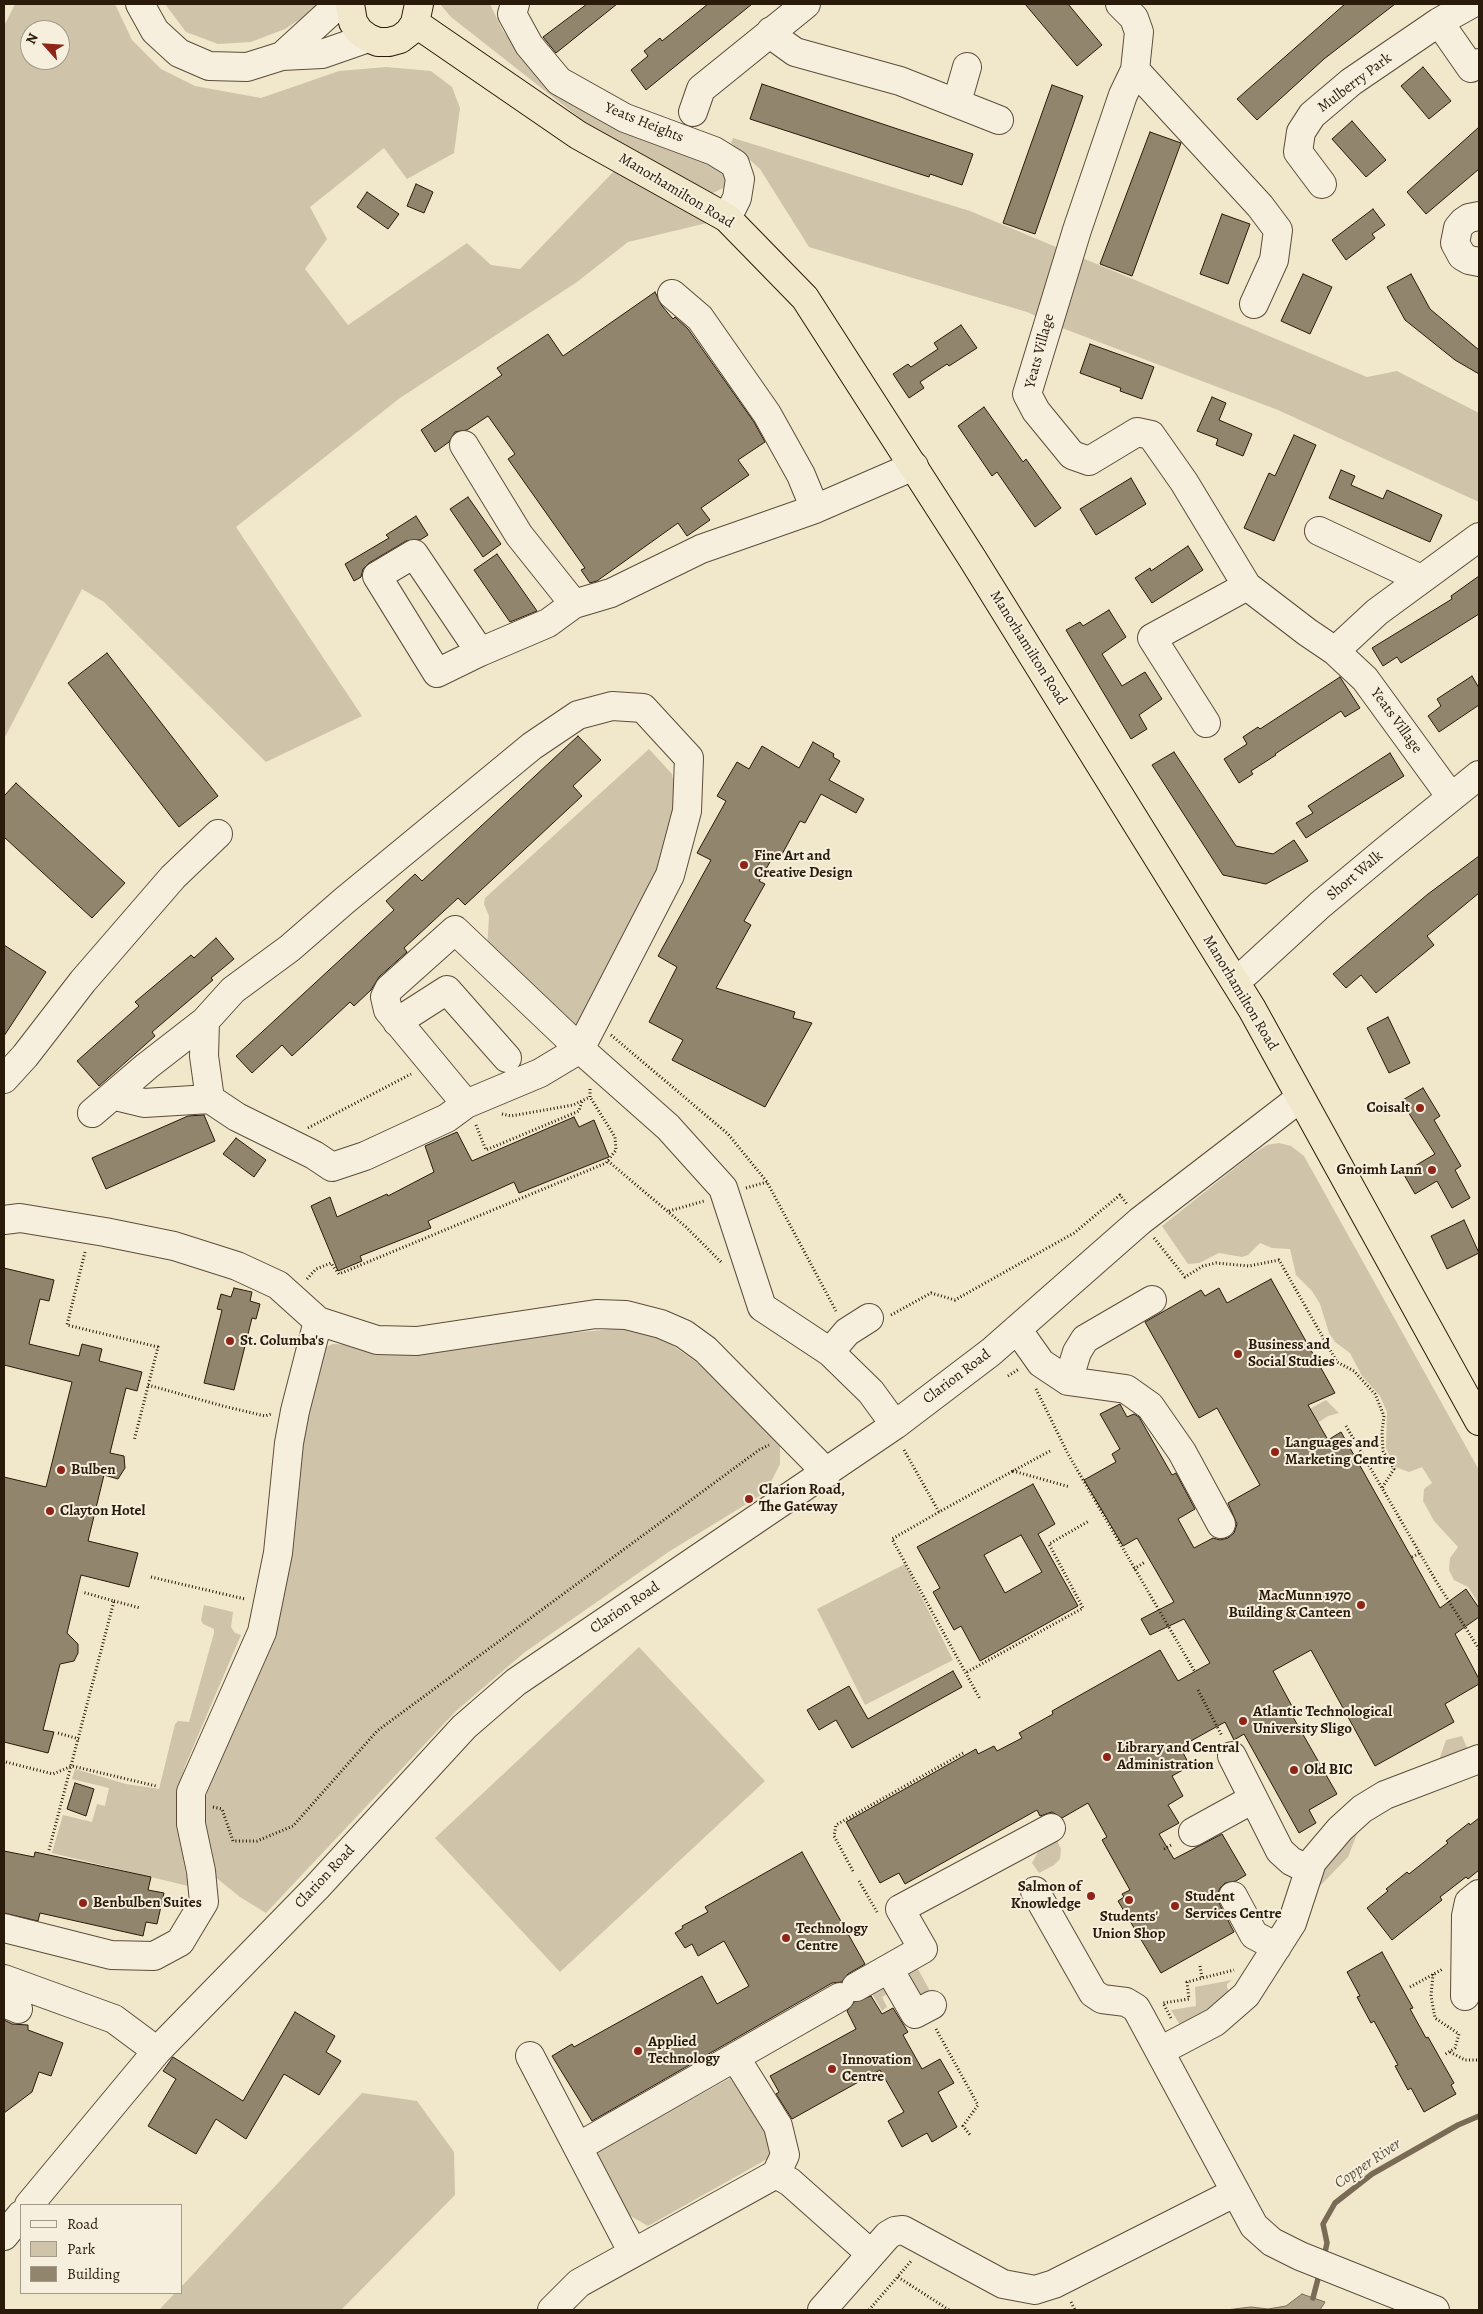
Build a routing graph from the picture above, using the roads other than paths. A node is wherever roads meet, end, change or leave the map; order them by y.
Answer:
1 (140, 4) edge
2 (339, 4) edge
3 (350, 4) edge
4 (515, 4) edge
5 (806, 4) edge
6 (1120, 4) edge
7 (1471, 4) edge
8 (417, 13) edge
9 (1439, 22) junction
10 (771, 31) junction
11 (368, 38) junction
12 (282, 56) junction
13 (1479, 63) edge
14 (967, 67) dead end
15 (1135, 70) junction
16 (956, 102) junction
17 (693, 112) dead end
18 (999, 120) dead end
19 (1322, 184) dead end
20 (1479, 216) edge
21 (727, 218) junction
22 (1478, 267) edge
23 (672, 294) dead end
24 (1254, 304) dead end
25 (464, 445) dead end
26 (914, 466) junction
27 (815, 509) junction
28 (1320, 531) dead end
29 (1479, 537) edge
30 (1422, 578) junction
31 (1247, 586) junction
32 (574, 604) junction
33 (1335, 651) junction
34 (480, 652) dead end
35 (1206, 723) dead end
36 (1479, 775) edge
37 (1451, 797) junction
38 (218, 834) dead end
39 (1234, 980) junction
40 (205, 1021) junction
41 (397, 1022) junction
42 (588, 1057) junction
43 (507, 1058) dead end
44 (4, 1079) edge
45 (114, 1096) junction
46 (1300, 1098) junction
47 (210, 1099) junction
48 (466, 1104) junction
49 (92, 1113) dead end
50 (4, 1220) edge
51 (1152, 1300) dead end
52 (879, 1317) road end
53 (318, 1321) junction
54 (1017, 1329) junction
55 (830, 1352) junction
56 (1068, 1381) junction
57 (1479, 1421) edge
58 (895, 1425) junction
59 (828, 1473) junction
60 (1221, 1524) dead end
61 (1232, 1756) road end
62 (1479, 1759) edge
63 (1253, 1799) junction
64 (1051, 1828) dead end
65 (1193, 1832) dead end
66 (1309, 1870) junction
67 (1034, 1891) dead end
68 (1479, 1894) edge
69 (1233, 1896) dead end
70 (4, 1928) edge
71 (1277, 1947) junction
72 (889, 1969) junction
73 (4, 1979) edge
74 (1465, 1996) dead end
75 (926, 2008) road end
76 (1171, 2045) junction
77 (157, 2051) junction
78 (530, 2056) dead end
79 (735, 2057) junction
80 (578, 2147) junction
81 (776, 2174) junction
82 (1234, 2193) junction
83 (30, 2204) edge
84 (20, 2216) edge
85 (4, 2236) edge
86 (633, 2253) junction
87 (872, 2254) junction
88 (552, 2310) edge
89 (822, 2310) edge
90 (1435, 2310) edge

1 - 12 street
2 - 12 street
3 - 11 highway
4 - 21 street, Yeats Heights
5 - 10 street
6 - 15 street, Yeats Village
7 - 9 street, Mulberry Park
8 - 11 highway
8 - 21 highway, Manorhamilton Road
9 - 13 street
9 - 19 street, Mulberry Park
10 - 16 street
10 - 17 street
11 - 12 street
14 - 16 street
15 - 24 street
15 - 31 street, Yeats Village
16 - 18 street
20 - 22 street
21 - 26 highway, Manorhamilton Road
23 - 27 street
25 - 32 street
26 - 27 street
26 - 39 highway, Manorhamilton Road
27 - 32 street
28 - 30 street
29 - 30 street
30 - 33 street
31 - 33 street, Yeats Village
31 - 35 street
32 - 34 street
33 - 37 street, Yeats Village
36 - 37 street, Short Walk
37 - 39 street, Short Walk
38 - 44 street
39 - 46 highway, Manorhamilton Road
40 - 42 street
40 - 45 street
40 - 47 street
41 - 42 street
41 - 43 street
41 - 48 street
42 - 48 street
42 - 55 street
45 - 47 street
45 - 49 street
46 - 54 street, Clarion Road
46 - 57 highway, Manorhamilton Road
47 - 48 street
50 - 53 street
51 - 56 street
52 - 55 street
53 - 59 street
53 - 70 street
54 - 56 street
54 - 58 street, Clarion Road
55 - 58 street
56 - 60 street
58 - 59 street, Clarion Road
59 - 77 street, Clarion Road
61 - 63 street
62 - 66 street
63 - 65 street
63 - 66 street
64 - 72 street
66 - 71 street
67 - 76 street
68 - 74 street
69 - 71 street
71 - 76 street
72 - 75 street
72 - 79 street
73 - 77 street
76 - 82 street
77 - 83 street, Clarion Road
78 - 80 street
79 - 80 street
79 - 81 street
80 - 86 street
81 - 86 street
81 - 87 street
82 - 87 street
82 - 90 street
84 - 85 street
86 - 88 street
87 - 89 street

